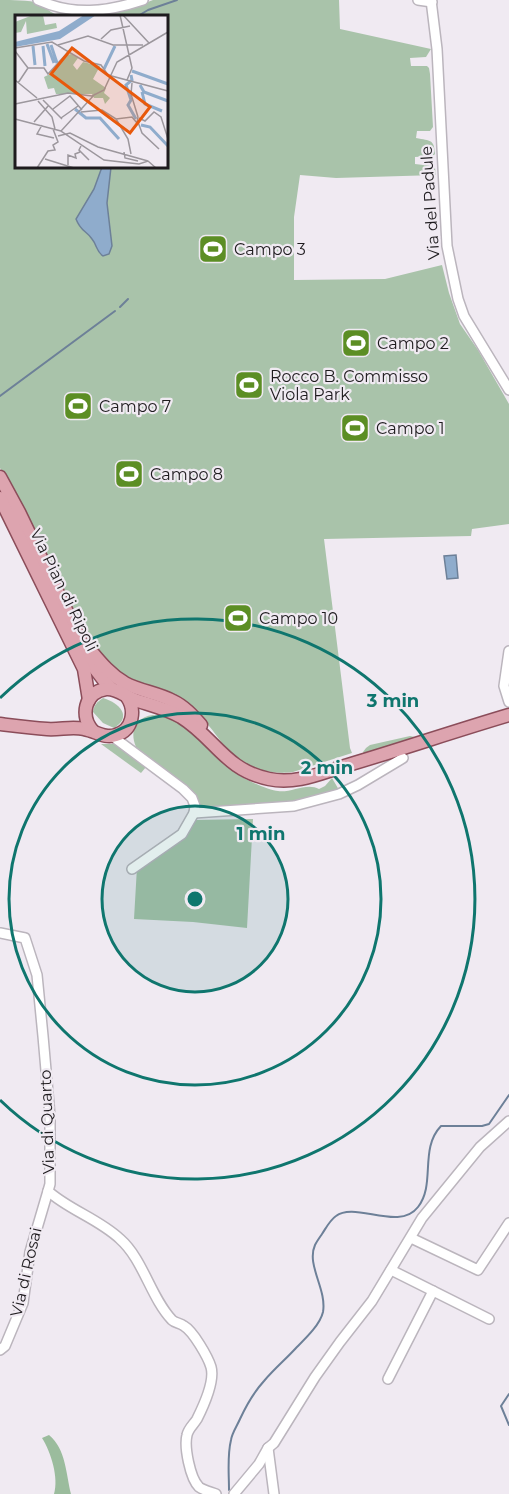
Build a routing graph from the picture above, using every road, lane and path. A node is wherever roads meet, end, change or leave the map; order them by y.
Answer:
1 (38, 0) edge
2 (143, 0) edge
3 (418, 0) edge
4 (431, 1) edge
5 (509, 390) edge
6 (0, 477) edge
7 (0, 498) edge
8 (79, 635) junction
9 (509, 651) edge
10 (112, 689) junction
11 (127, 697) junction
12 (89, 700) junction
13 (509, 702) edge
14 (159, 708) junction
15 (85, 713) junction
16 (509, 715) edge
17 (0, 724) edge
18 (129, 724) junction
19 (62, 728) junction
20 (93, 731) junction
21 (112, 736) junction
22 (215, 746) junction
23 (403, 758) dead end
24 (146, 761) junction
25 (193, 814) junction
26 (132, 869) dead end
27 (0, 933) edge
28 (509, 1121) edge
29 (48, 1191) junction
30 (509, 1223) edge
31 (411, 1238) junction
32 (391, 1270) junction
33 (433, 1291) junction
34 (489, 1319) dead end
35 (0, 1350) edge
36 (388, 1379) dead end
37 (268, 1448) junction
38 (216, 1494) edge
39 (234, 1494) edge
40 (274, 1494) edge

1 - 2 street
3 - 4 street
4 - 5 street, Via del Padule
6 - 8 main road, Via Pian di Ripoli
7 - 12 main road, Via Pian di Ripoli
8 - 10 main road, Via Pian di Ripoli
8 - 22 main road, Via Pian di Ripoli
9 - 13 street
10 - 11 main road
10 - 12 main road
11 - 14 main road
11 - 18 main road
12 - 15 main road
14 - 18 main road
14 - 22 main road
15 - 19 main road
15 - 20 main road
16 - 22 main road
17 - 19 main road
18 - 21 main road
18 - 24 street
19 - 20 main road
20 - 21 main road
21 - 24 street
23 - 25 street
24 - 25 street
25 - 26 street
27 - 29 street, Via di Quarto
28 - 31 street
29 - 35 street, Via di Rosai
29 - 38 street, Via di Quarto
30 - 31 street
31 - 32 street
32 - 33 street
32 - 37 street
33 - 34 street
33 - 36 street
37 - 39 street
37 - 40 street

